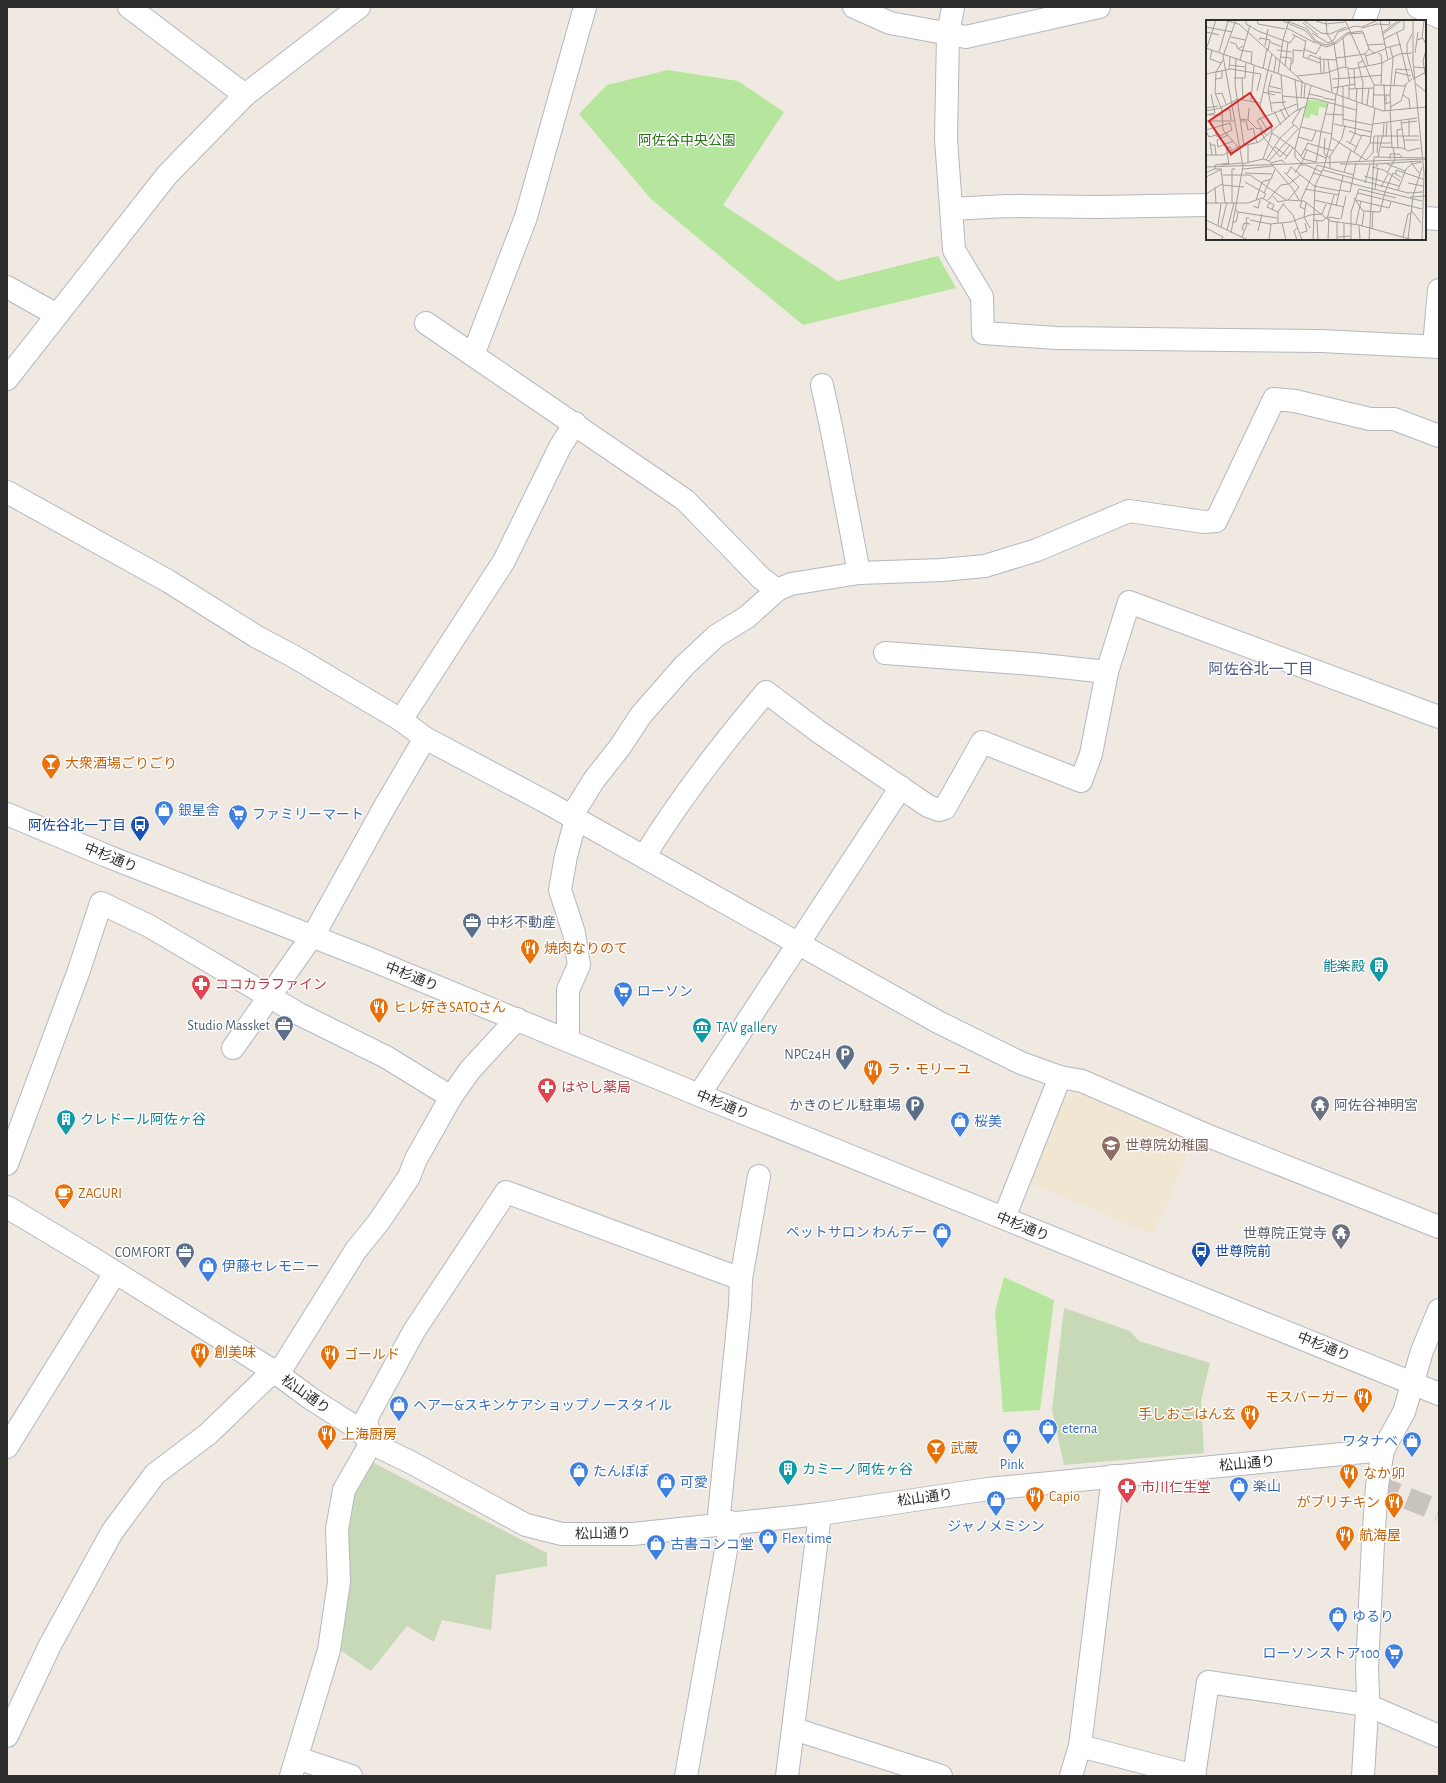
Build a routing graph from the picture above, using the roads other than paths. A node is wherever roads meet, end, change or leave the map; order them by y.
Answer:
1 (129, 7) edge
2 (359, 7) edge
3 (585, 7) edge
4 (854, 7) edge
5 (953, 7) edge
6 (1099, 7) edge
7 (1369, 7) edge
8 (1418, 7) edge
9 (1439, 17) edge
10 (1364, 20) edge
11 (948, 34) junction
12 (245, 95) junction
13 (1206, 204) edge
14 (952, 209) junction
15 (1426, 218) edge
16 (1439, 219) edge
17 (7, 286) edge
18 (1439, 290) edge
19 (57, 315) junction
20 (426, 323) dead end
21 (1437, 346) edge
22 (473, 355) junction
23 (7, 379) edge
24 (822, 385) dead end
25 (575, 423) junction
26 (1439, 436) edge
27 (7, 492) edge
28 (859, 574) junction
29 (777, 590) junction
30 (885, 654) dead end
31 (1107, 672) junction
32 (1439, 717) edge
33 (401, 720) junction
34 (425, 738) junction
35 (901, 787) junction
36 (7, 814) edge
37 (574, 818) junction
38 (644, 857) junction
39 (312, 935) junction
40 (798, 944) junction
41 (269, 996) junction
42 (517, 1019) junction
43 (568, 1040) junction
44 (233, 1048) dead end
45 (1060, 1077) junction
46 (699, 1095) junction
47 (451, 1097) junction
48 (7, 1164) edge
49 (759, 1176) dead end
50 (7, 1207) edge
51 (1004, 1218) junction
52 (1439, 1227) edge
53 (115, 1273) junction
54 (741, 1279) junction
55 (1439, 1310) edge
56 (275, 1372) junction
57 (1414, 1383) junction
58 (1439, 1394) edge
59 (371, 1443) junction
60 (7, 1447) edge
61 (1383, 1450) junction
62 (1114, 1476) junction
63 (820, 1514) junction
64 (724, 1523) junction
65 (1366, 1705) junction
66 (794, 1729) junction
67 (7, 1736) edge
68 (1439, 1736) edge
69 (1080, 1746) junction
70 (294, 1767) edge
71 (351, 1776) edge
72 (686, 1776) edge
73 (787, 1776) edge
74 (941, 1776) edge
75 (1071, 1776) edge
76 (1194, 1776) edge
77 (1363, 1776) edge

1 - 12 street
2 - 12 street
3 - 22 street
4 - 11 street
5 - 11 street
6 - 11 street
7 - 10 street
8 - 9 street
11 - 14 street
12 - 19 street
13 - 14 street
14 - 21 street
15 - 16 street
17 - 19 street
18 - 21 street
19 - 23 street
20 - 22 street
22 - 25 street
24 - 28 street
25 - 29 street
25 - 33 street
26 - 28 street
27 - 33 street
28 - 29 street
29 - 37 street
30 - 31 street
31 - 32 street
31 - 35 street
33 - 34 street
34 - 37 street
34 - 39 street
35 - 38 street
35 - 40 street
36 - 39 street, 中杉通り
37 - 38 street
37 - 43 street
38 - 40 street
39 - 41 street
39 - 42 street, 中杉通り
40 - 45 street
40 - 46 street
41 - 44 street
41 - 47 street
41 - 48 street
42 - 43 street, 中杉通り
42 - 47 street
43 - 46 street, 中杉通り
45 - 51 street
45 - 52 street
46 - 51 street, 中杉通り
47 - 56 street
49 - 54 street
50 - 53 street, 松山通り
51 - 57 street, 中杉通り
53 - 56 street, 松山通り
53 - 60 street
54 - 59 street
54 - 64 street
55 - 57 street
56 - 59 street, 松山通り
56 - 67 street
57 - 58 street, 中杉通り
57 - 61 street
59 - 64 street, 松山通り
59 - 70 street
61 - 62 street, 松山通り
61 - 65 street
62 - 63 street, 松山通り
62 - 69 street
63 - 64 street, 松山通り
63 - 66 street
64 - 72 street
65 - 68 street
65 - 76 street
65 - 77 street
66 - 73 street
66 - 74 street
69 - 75 street
69 - 76 street
70 - 71 street

